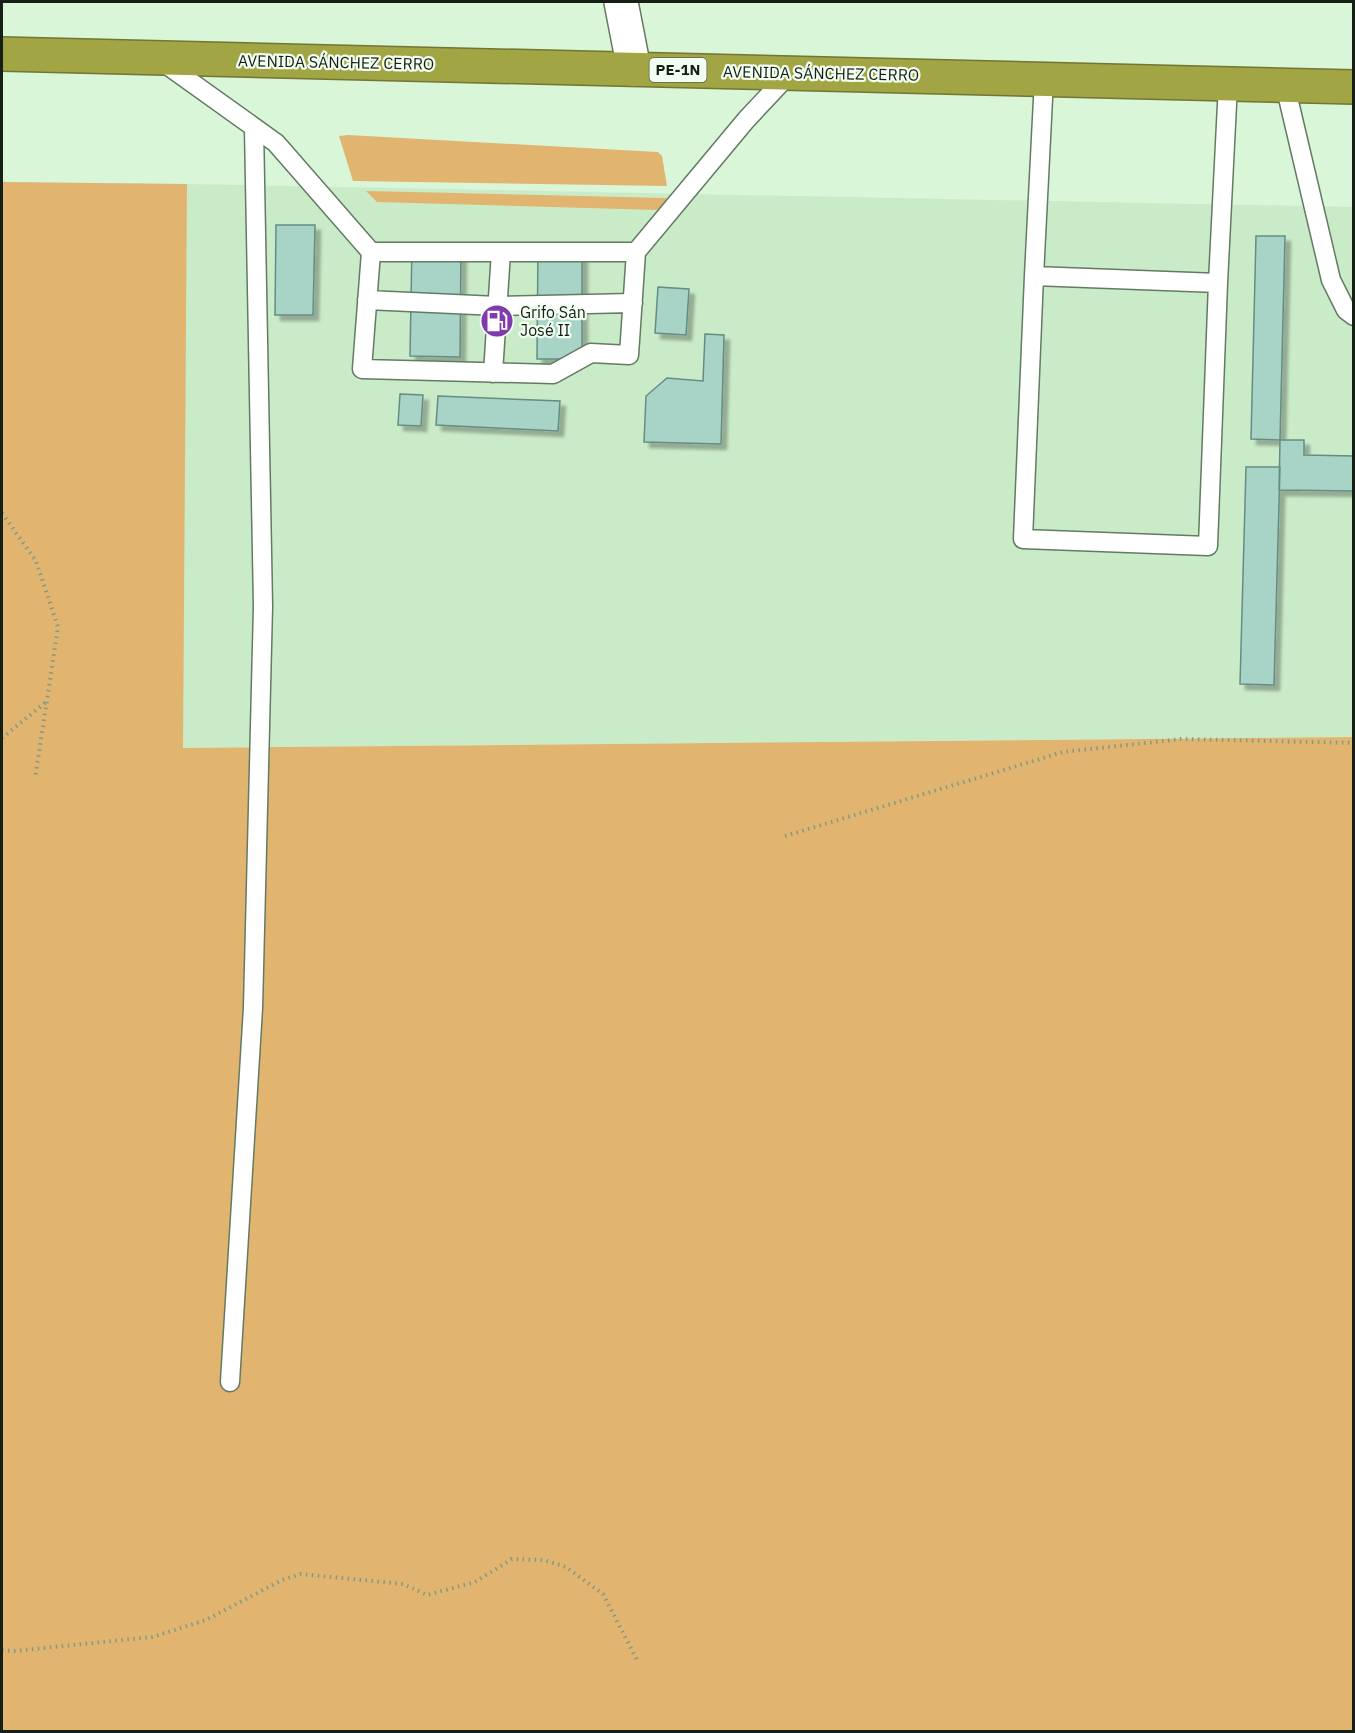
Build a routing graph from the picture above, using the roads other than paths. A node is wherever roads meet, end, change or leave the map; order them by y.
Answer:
1 (621, 2) edge
2 (2, 54) edge
3 (157, 57) junction
4 (634, 69) junction
5 (790, 73) junction
6 (1044, 79) junction
7 (1227, 84) junction
8 (1285, 85) junction
9 (1353, 87) edge
10 (254, 128) junction
11 (370, 252) junction
12 (501, 252) junction
13 (636, 252) junction
14 (1034, 276) junction
15 (1218, 282) junction
16 (367, 300) junction
17 (633, 303) junction
18 (497, 306) junction
19 (1353, 316) edge
20 (494, 373) junction
21 (230, 1382) dead end

1 - 4 street
2 - 3 highway, AVENIDA SÁNCHEZ CERRO / PE-1N
3 - 4 highway, AVENIDA SÁNCHEZ CERRO / PE-1N
3 - 10 lane
4 - 5 highway, AVENIDA SÁNCHEZ CERRO / PE-1N
5 - 6 highway, AVENIDA SÁNCHEZ CERRO / PE-1N
5 - 13 lane
6 - 7 highway, AVENIDA SÁNCHEZ CERRO / PE-1N
6 - 14 lane
7 - 8 highway, AVENIDA SÁNCHEZ CERRO / PE-1N
7 - 15 lane
8 - 9 highway, AVENIDA SÁNCHEZ CERRO / PE-1N
8 - 19 lane
10 - 11 lane
10 - 21 lane
11 - 12 lane
11 - 16 lane
12 - 13 lane
12 - 18 lane
13 - 17 lane
14 - 15 lane
14 - 15 lane
16 - 18 lane
16 - 20 lane
17 - 18 lane
17 - 20 lane
18 - 20 lane

